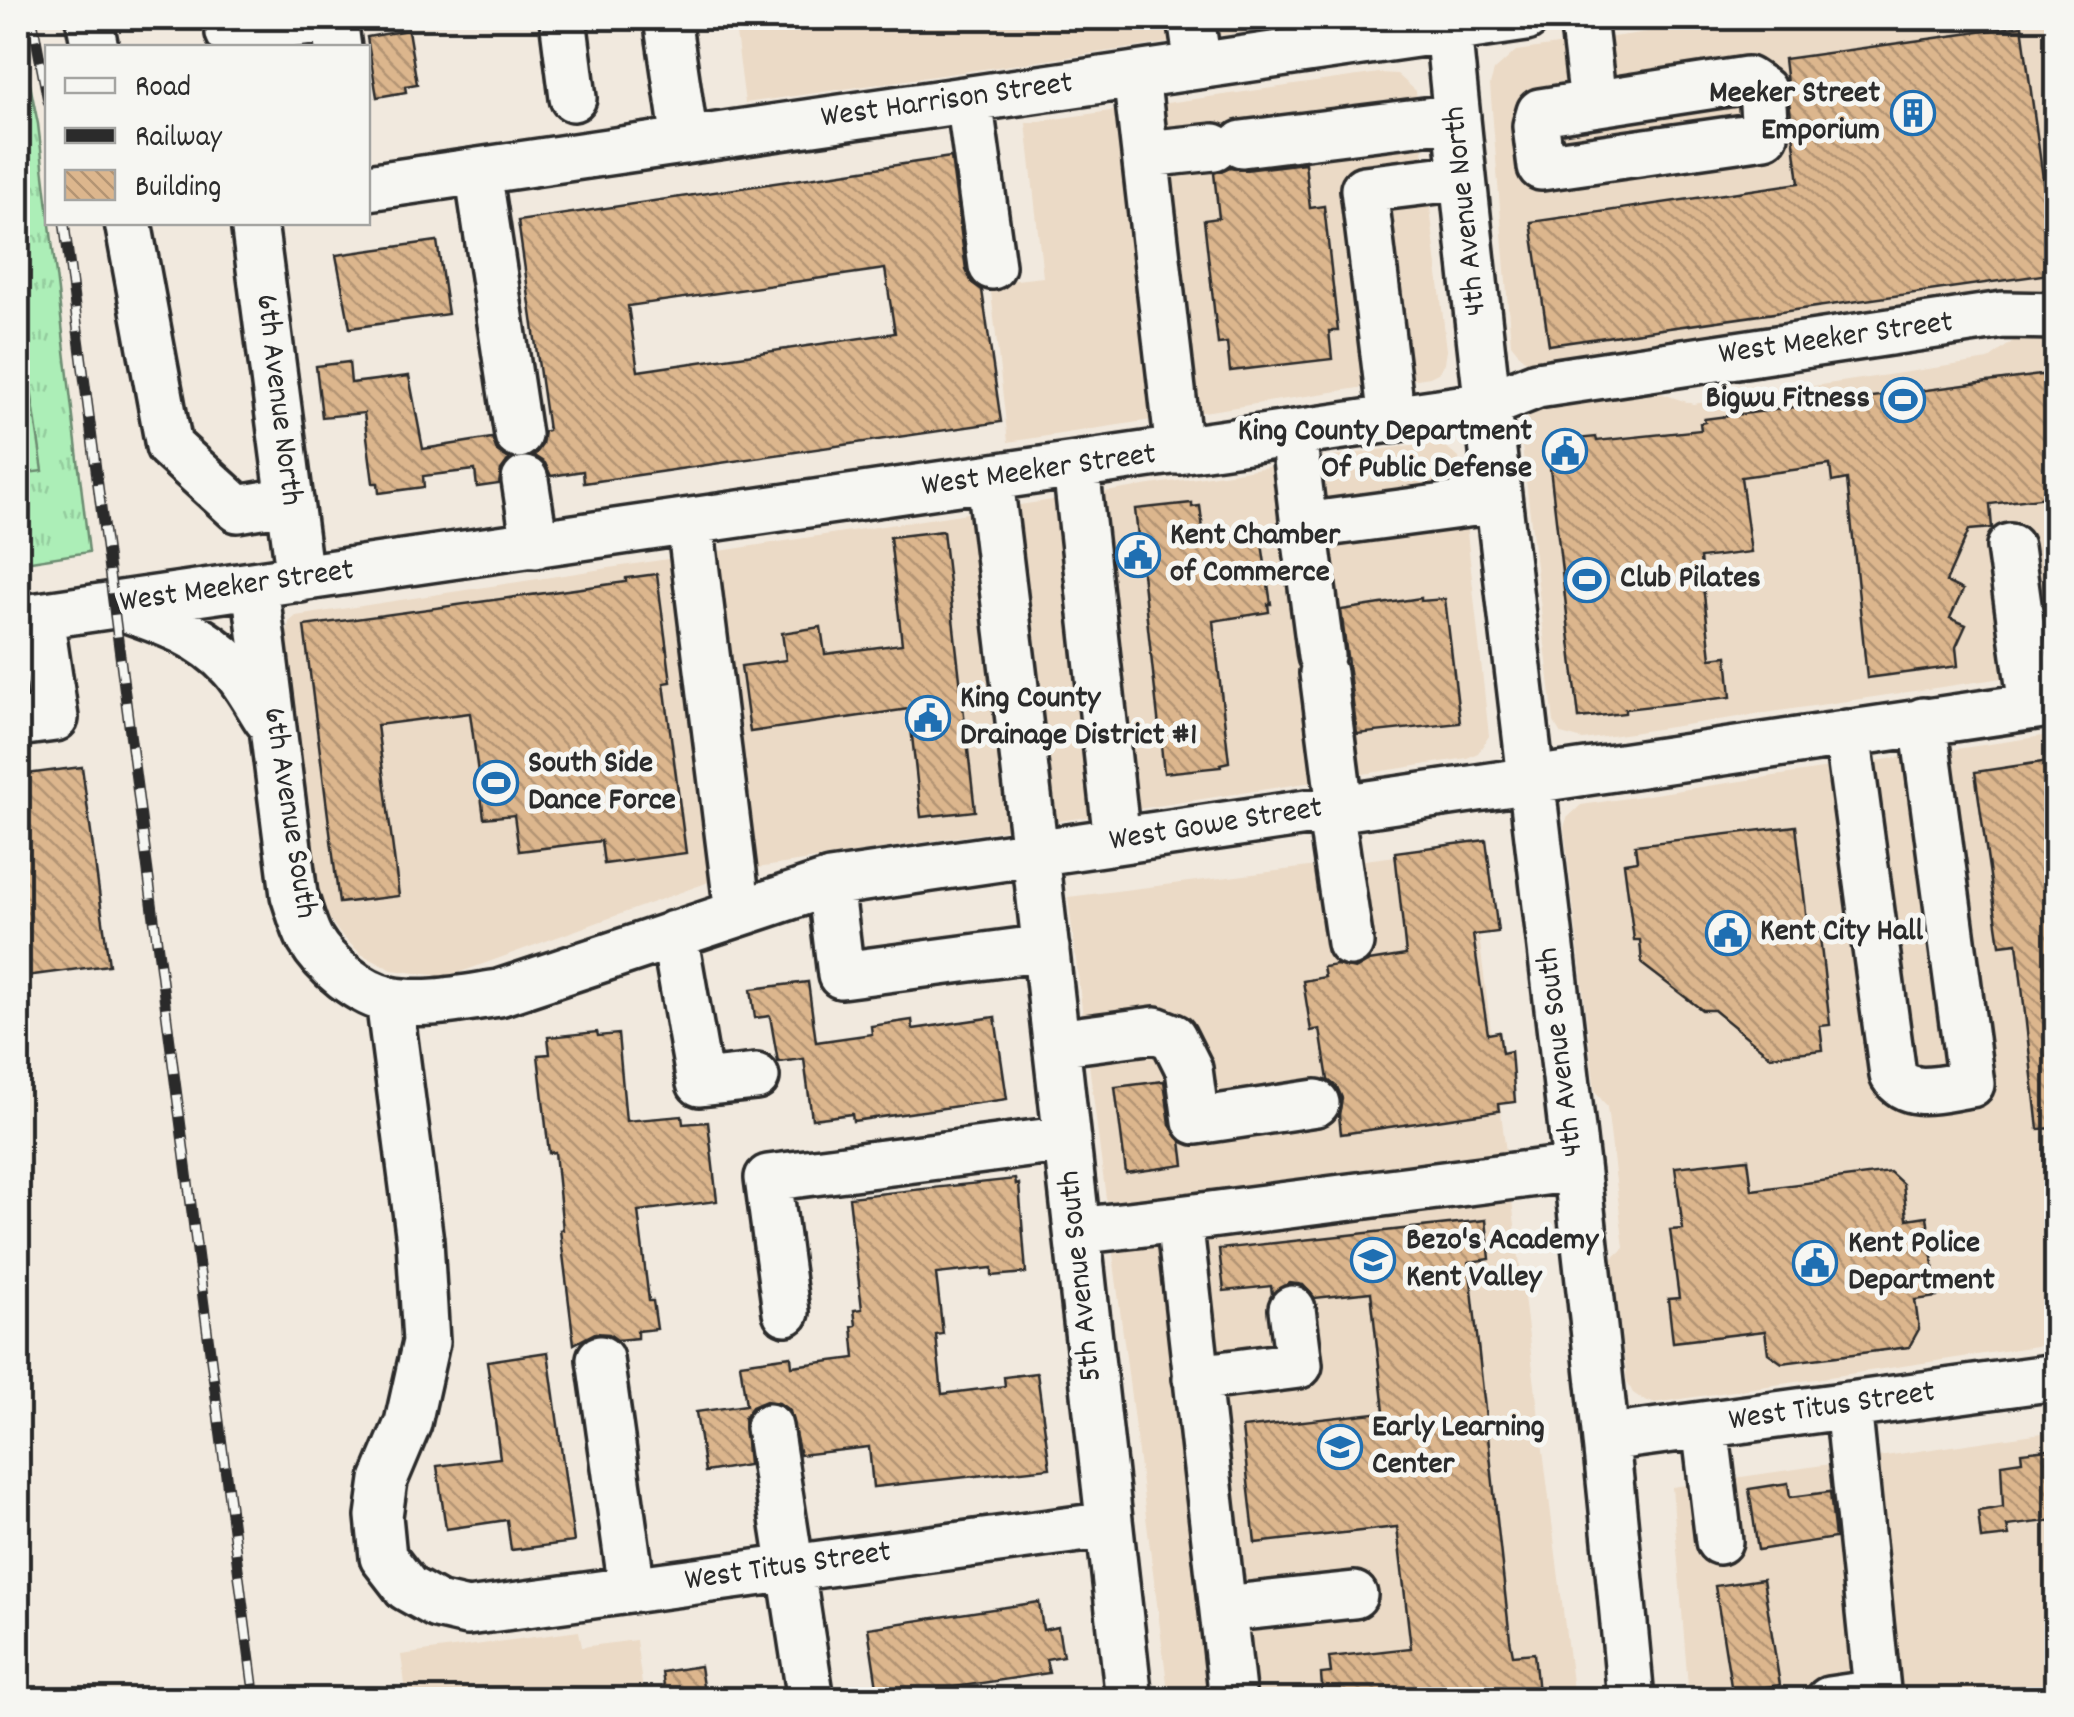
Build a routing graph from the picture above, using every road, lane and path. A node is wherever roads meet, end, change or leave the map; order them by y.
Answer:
1 (89, 18) edge
2 (562, 18) edge
3 (667, 18) edge
4 (1192, 18) edge
5 (1526, 18) edge
6 (1583, 18) edge
7 (1448, 23) edge
8 (229, 32) edge
9 (1268, 36) edge
10 (94, 45) edge
11 (338, 45) edge
12 (1198, 65) junction
13 (1136, 74) junction
14 (573, 98) dead end
15 (969, 99) junction
16 (1593, 102) dead end
17 (1458, 117) junction
18 (684, 141) junction
19 (1146, 154) junction
20 (478, 171) junction
21 (1463, 177) junction
22 (370, 187) edge
23 (129, 225) edge
24 (254, 225) edge
25 (992, 266) dead end
26 (2056, 316) edge
27 (1486, 405) junction
28 (1392, 420) junction
29 (518, 435) dead end
30 (1293, 435) junction
31 (1179, 451) junction
32 (1076, 467) junction
33 (524, 480) dead end
34 (990, 480) junction
35 (290, 500) junction
36 (1498, 500) junction
37 (690, 523) junction
38 (1312, 525) junction
39 (534, 545) junction
40 (2010, 547) dead end
41 (300, 578) junction
42 (255, 585) junction
43 (114, 605) junction
44 (29, 617) edge
45 (2044, 704) edge
46 (1924, 722) junction
47 (18, 724) edge
48 (274, 729) junction
49 (1847, 732) junction
50 (1530, 778) junction
51 (1336, 807) junction
52 (1117, 840) junction
53 (1035, 853) junction
54 (830, 883) junction
55 (738, 913) junction
56 (674, 934) junction
57 (1350, 943) dead end
58 (1046, 948) junction
59 (389, 1000) junction
60 (1056, 1043) junction
61 (756, 1076) dead end
62 (1316, 1102) dead end
63 (1066, 1139) junction
64 (1576, 1168) junction
65 (1178, 1220) junction
66 (1076, 1231) junction
67 (1292, 1310) dead end
68 (786, 1312) dead end
69 (600, 1359) dead end
70 (1196, 1378) junction
71 (2056, 1378) edge
72 (1848, 1405) junction
73 (1705, 1424) junction
74 (769, 1427) dead end
75 (1608, 1438) junction
76 (1109, 1525) junction
77 (1720, 1540) dead end
78 (791, 1568) junction
79 (632, 1589) junction
80 (1354, 1595) dead end
81 (1223, 1609) junction
82 (1877, 1696) edge
83 (811, 1700) edge
84 (1129, 1700) edge
85 (1233, 1700) edge
86 (1631, 1700) edge
87 (1828, 1700) edge

1 - 10 street
2 - 14 street
3 - 18 street
4 - 12 street
5 - 7 street, West Harrison Street
6 - 16 street
7 - 9 street, West Harrison Street
7 - 17 street, 4th Avenue North
8 - 11 street
9 - 12 street, West Harrison Street
12 - 13 street, West Harrison Street
13 - 15 street, West Harrison Street
13 - 19 street
15 - 18 street, West Harrison Street
15 - 25 street
17 - 19 street
17 - 21 street, 4th Avenue North
18 - 20 street, West Harrison Street
19 - 31 street
20 - 22 street, West Harrison Street
20 - 29 street
21 - 27 street, 4th Avenue North
21 - 28 street
23 - 35 street
24 - 35 street, 6th Avenue North
26 - 27 street, West Meeker Street
27 - 28 street, West Meeker Street
27 - 36 street, 4th Avenue South
28 - 30 street, West Meeker Street
30 - 31 street, West Meeker Street
30 - 38 street
31 - 32 street, West Meeker Street
32 - 34 street, West Meeker Street
32 - 52 street
33 - 39 street
34 - 37 street, West Meeker Street
34 - 53 street, 5th Avenue South
35 - 41 street, 6th Avenue North
36 - 38 street
36 - 50 street, 4th Avenue South
37 - 39 street, West Meeker Street
37 - 55 street
38 - 51 street
39 - 41 street, West Meeker Street
40 - 45 street
41 - 42 street, West Meeker Street
42 - 43 street, West Meeker Street
42 - 48 street, 6th Avenue South
43 - 44 street, West Meeker Street
43 - 48 street
44 - 47 street
45 - 46 street, West Gowe Street
46 - 49 street, West Gowe Street
46 - 49 street
48 - 59 street, 6th Avenue South
49 - 50 street, West Gowe Street
50 - 51 street, West Gowe Street
50 - 64 street, 4th Avenue South
51 - 52 street, West Gowe Street
51 - 57 street
52 - 53 street, West Gowe Street
53 - 54 street, West Gowe Street
53 - 58 street, 5th Avenue South
54 - 55 street, West Gowe Street
54 - 58 street
55 - 56 street, West Gowe Street
56 - 59 street, West Gowe Street
56 - 61 street
58 - 60 street, 5th Avenue South
59 - 79 street, West Titus Street
60 - 62 street
60 - 63 street, 5th Avenue South
63 - 66 street, 5th Avenue South
63 - 68 street
64 - 65 street
64 - 75 street, 4th Avenue South
65 - 66 street
65 - 70 street
66 - 76 street, 5th Avenue South
67 - 70 street
69 - 79 street
70 - 81 street
71 - 72 street, West Titus Street
72 - 73 street, West Titus Street
72 - 82 street
73 - 75 street, West Titus Street
73 - 77 street
74 - 78 street
75 - 86 street, 4th Avenue South
76 - 78 street, West Titus Street
76 - 84 street, 5th Avenue South
78 - 79 street, West Titus Street
78 - 83 street
80 - 81 street
81 - 85 street
82 - 87 street

